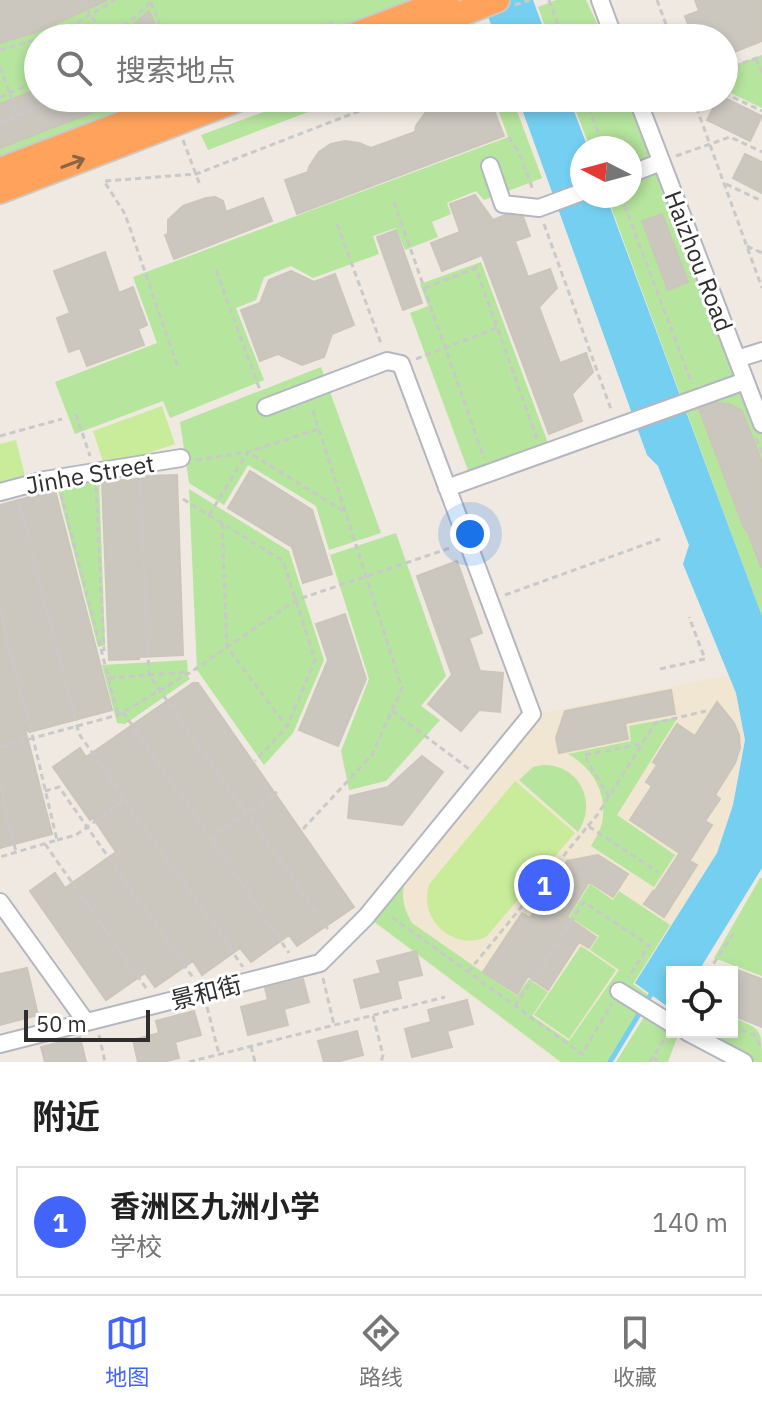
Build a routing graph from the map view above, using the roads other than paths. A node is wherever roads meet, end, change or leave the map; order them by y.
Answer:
1 (447, 0) edge
2 (600, 0) edge
3 (485, 4) edge
4 (384, 24) edge
5 (433, 24) edge
6 (609, 24) edge
7 (153, 112) edge
8 (204, 112) edge
9 (642, 112) edge
10 (661, 162) junction
11 (490, 166) dead end
12 (642, 169) edge
13 (0, 170) edge
14 (0, 191) edge
15 (570, 196) edge
16 (762, 351) edge
17 (737, 359) junction
18 (745, 381) junction
19 (266, 407) road end
20 (762, 424) edge
21 (188, 459) road end
22 (447, 488) junction
23 (7, 490) edge
24 (0, 902) edge
25 (619, 991) road end
26 (90, 1021) junction
27 (666, 1029) edge
28 (698, 1038) edge
29 (0, 1044) edge
30 (744, 1062) edge

1 - 4 highway
2 - 6 street
3 - 5 highway
7 - 13 highway
14 -> 8 highway
9 - 10 street, Haizhou Road
10 - 12 street
10 - 17 street, Haizhou Road
11 - 15 street
16 - 17 street
17 - 18 street, Haizhou Road
18 - 20 street, Haizhou Road
18 - 22 street
19 - 22 street
21 - 23 street, Jinhe Street
22 - 26 street, 景和街
24 - 26 street
25 - 27 street
26 - 29 street, 景和街
28 - 30 street

